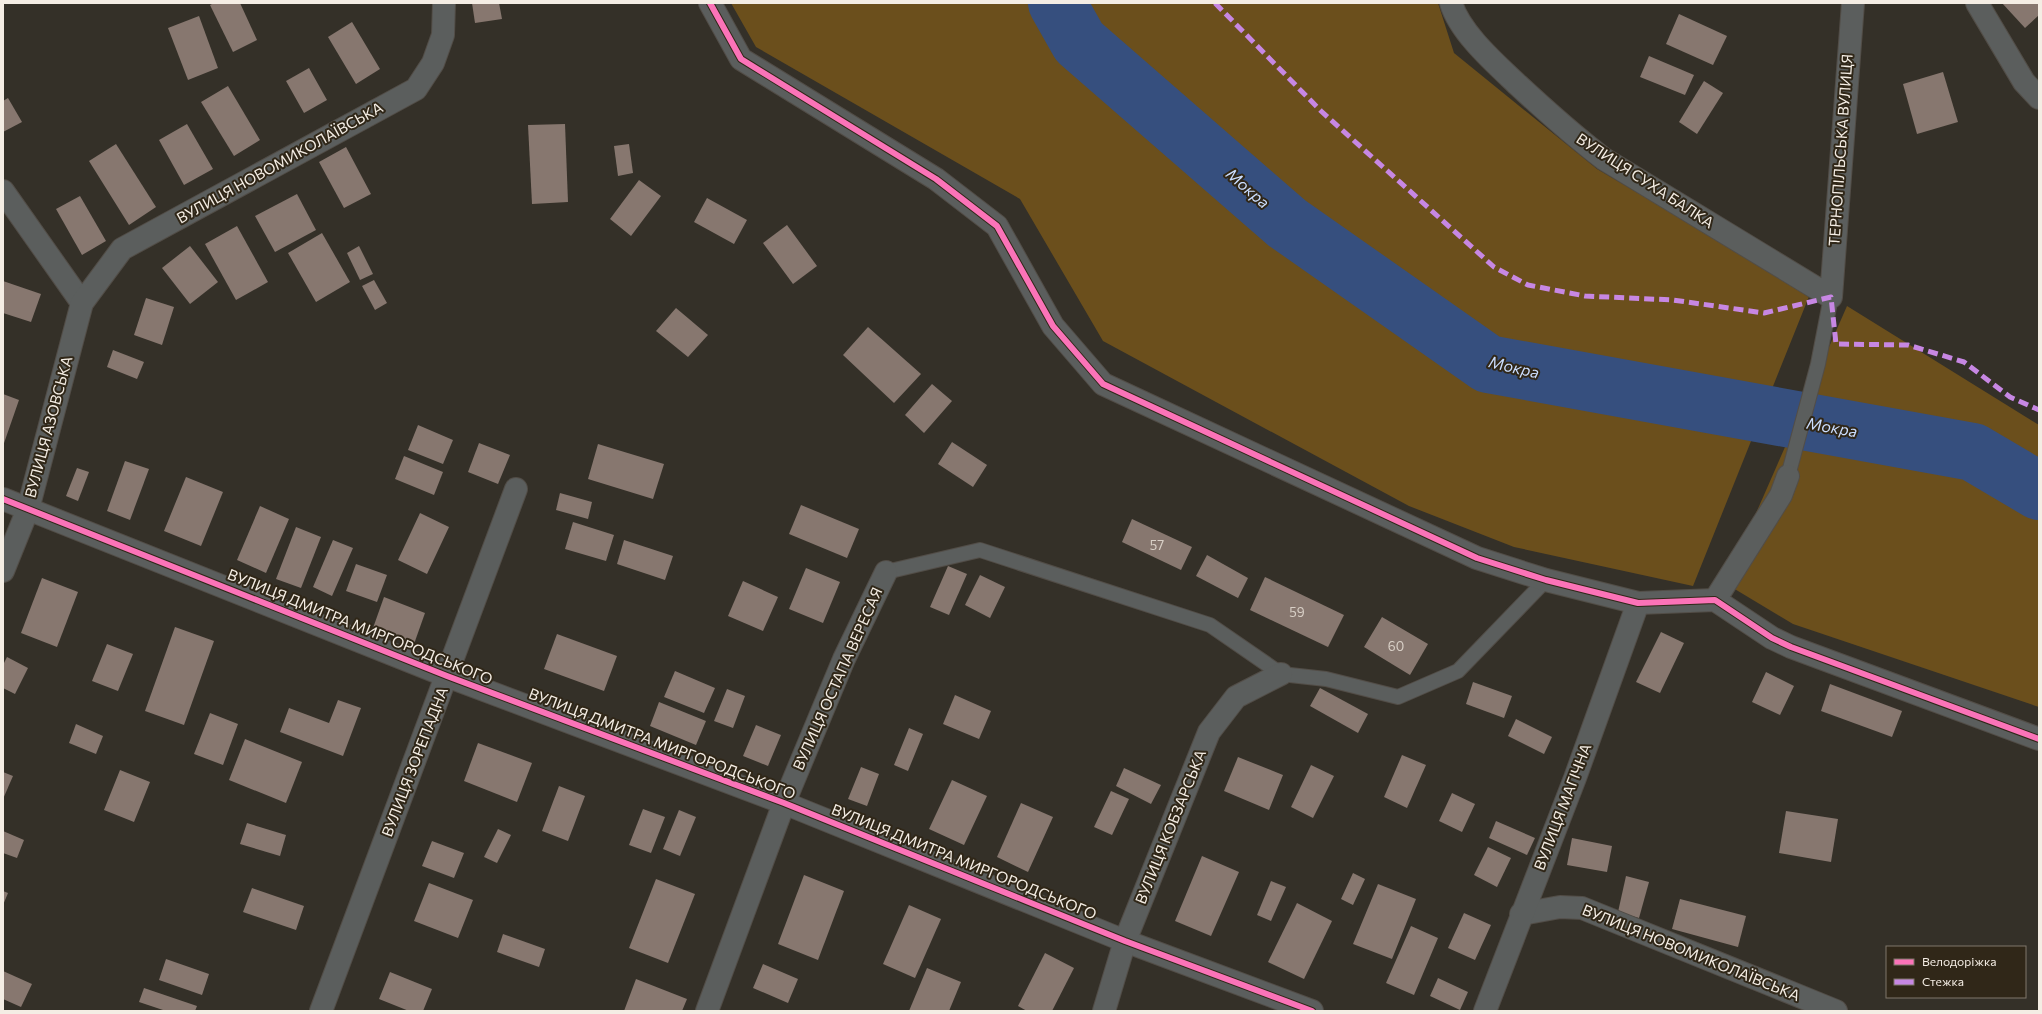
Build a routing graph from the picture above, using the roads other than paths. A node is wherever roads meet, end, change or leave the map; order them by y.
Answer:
1 (444, 3) edge
2 (710, 3) edge
3 (1451, 3) edge
4 (1853, 3) edge
5 (1977, 3) edge
6 (2039, 98) edge
7 (3, 191) edge
8 (1831, 297) junction
9 (82, 303) junction
10 (1788, 476) joint
11 (516, 489) dead end
12 (3, 499) edge
13 (28, 509) junction
14 (3, 571) edge
15 (886, 572) joint
16 (1546, 580) junction
17 (1715, 600) junction
18 (1638, 603) junction
19 (1281, 674) junction
20 (448, 676) junction
21 (2039, 739) edge
22 (784, 804) junction
23 (1521, 914) junction
24 (1125, 941) junction
25 (321, 1011) edge
26 (707, 1011) edge
27 (1104, 1011) edge
28 (1312, 1011) edge
29 (1485, 1011) edge
30 (1836, 1011) edge

1 - 9 street, ВУЛИЦЯ НОВОМИКОЛАЇВСЬКА
2 - 16 street
3 - 8 street, ВУЛИЦЯ СУХА БАЛКА
4 - 8 street, ТЕРНОПІЛЬСЬКА ВУЛИЦЯ
5 - 6 street
7 - 9 street
8 - 10 lane
9 - 13 street, ВУЛИЦЯ АЗОВСЬКА
10 - 17 street
11 - 20 street, ВУЛИЦЯ ЗОРЕПАДНА
12 - 13 street, ВУЛИЦЯ ДМИТРА МИРГОРОДСЬКОГО
13 - 14 street, ВУЛИЦЯ АЗОВСЬКА
13 - 20 street, ВУЛИЦЯ ДМИТРА МИРГОРОДСЬКОГО
15 - 19 lane
15 - 22 street, ВУЛИЦЯ ОСТАПА ВЕРЕСАЯ
16 - 18 street
16 - 19 lane
17 - 18 street
17 - 21 street
18 - 23 street, ВУЛИЦЯ МАГІЧНА
19 - 24 street, ВУЛИЦЯ КОБЗАРСЬКА
20 - 22 street, ВУЛИЦЯ ДМИТРА МИРГОРОДСЬКОГО
20 - 25 street, ВУЛИЦЯ ЗОРЕПАДНА
22 - 24 street, ВУЛИЦЯ ДМИТРА МИРГОРОДСЬКОГО
22 - 26 street, ВУЛИЦЯ ОСТАПА ВЕРЕСАЯ
23 - 29 street, ВУЛИЦЯ МАГІЧНА
23 - 30 street, ВУЛИЦЯ НОВОМИКОЛАЇВСЬКА
24 - 27 street, ВУЛИЦЯ КОБЗАРСЬКА
24 - 28 street, ВУЛИЦЯ ДМИТРА МИРГОРОДСЬКОГО

